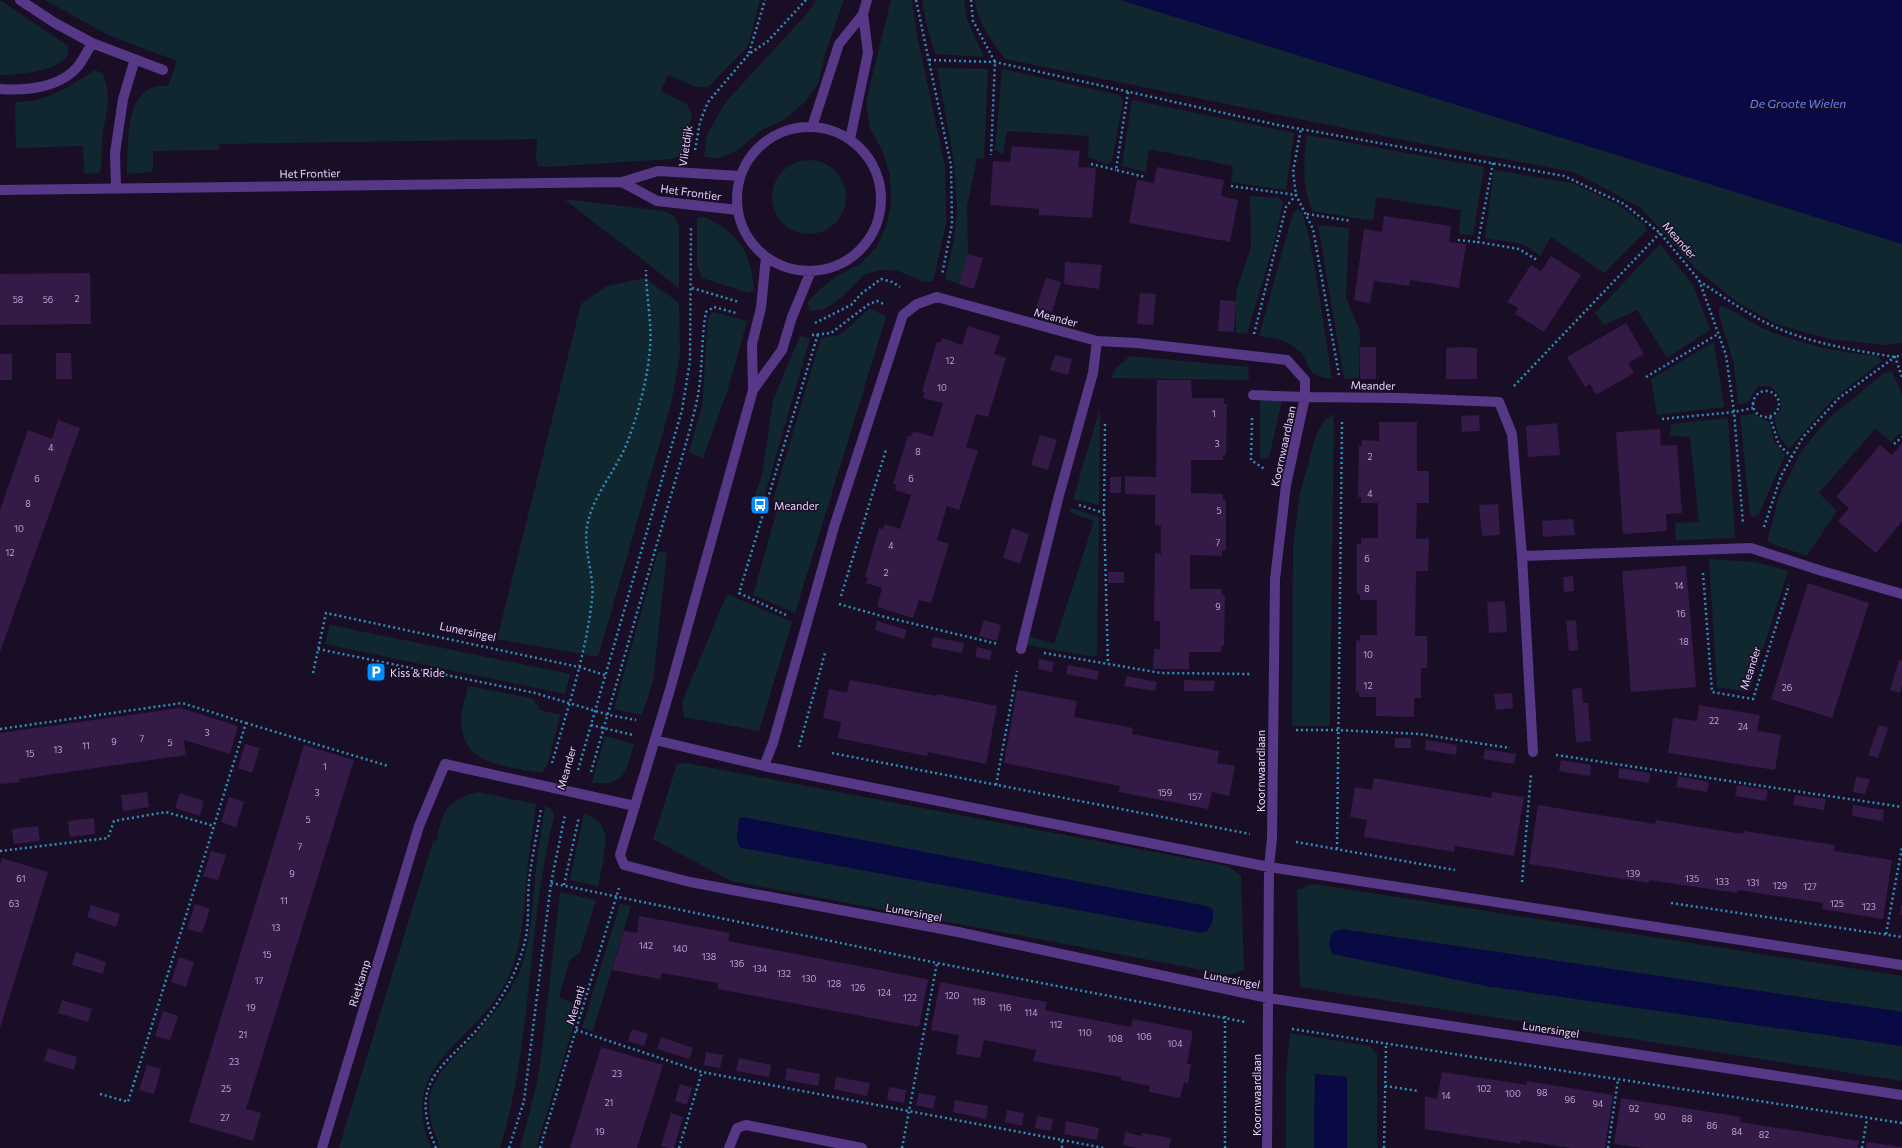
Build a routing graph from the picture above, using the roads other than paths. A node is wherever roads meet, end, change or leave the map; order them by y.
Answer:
1 (20, 0) edge
2 (867, 0) edge
3 (863, 14) junction
4 (92, 44) junction
5 (135, 59) junction
6 (163, 70) dead end
7 (0, 90) edge
8 (812, 127) junction
9 (850, 139) junction
10 (740, 176) junction
11 (622, 182) junction
12 (116, 188) junction
13 (0, 190) edge
14 (738, 210) junction
15 (766, 257) junction
16 (811, 271) junction
17 (1097, 341) junction
18 (753, 390) junction
19 (1253, 395) road end
20 (1305, 397) junction
21 (1522, 556) junction
22 (1902, 594) edge
23 (1021, 650) road end
24 (655, 740) junction
25 (1533, 752) road end
26 (764, 766) junction
27 (635, 806) junction
28 (1269, 866) junction
29 (1902, 965) edge
30 (1268, 998) junction
31 (1902, 1095) edge
32 (322, 1148) edge
33 (729, 1148) edge
34 (862, 1148) edge
35 (1267, 1148) edge

1 - 4 street
2 - 3 street
3 - 8 street
3 - 9 street
4 - 5 street
4 - 7 street
5 - 6 street
5 - 12 street
8 - 9 street
8 - 10 street
9 - 16 street
10 - 11 street, Het Frontier
10 - 14 street
11 - 12 street, Het Frontier
11 - 14 street, Het Frontier
12 - 13 street, Het Frontier
14 - 15 street
15 - 16 street
15 - 18 street
16 - 18 street
17 - 20 street, Meander
17 - 23 street
17 - 26 street, Meander
18 - 24 street
19 - 20 street
20 - 21 street, Meander
20 - 28 street, Koornwaardlaan
21 - 22 street
21 - 25 street
24 - 26 street
24 - 27 street
26 - 28 street
27 - 30 street, Lunersingel
27 - 32 street, Rietkamp
28 - 29 street
28 - 30 street, Koornwaardlaan
30 - 31 street, Lunersingel
30 - 35 street, Koornwaardlaan
33 - 34 street

